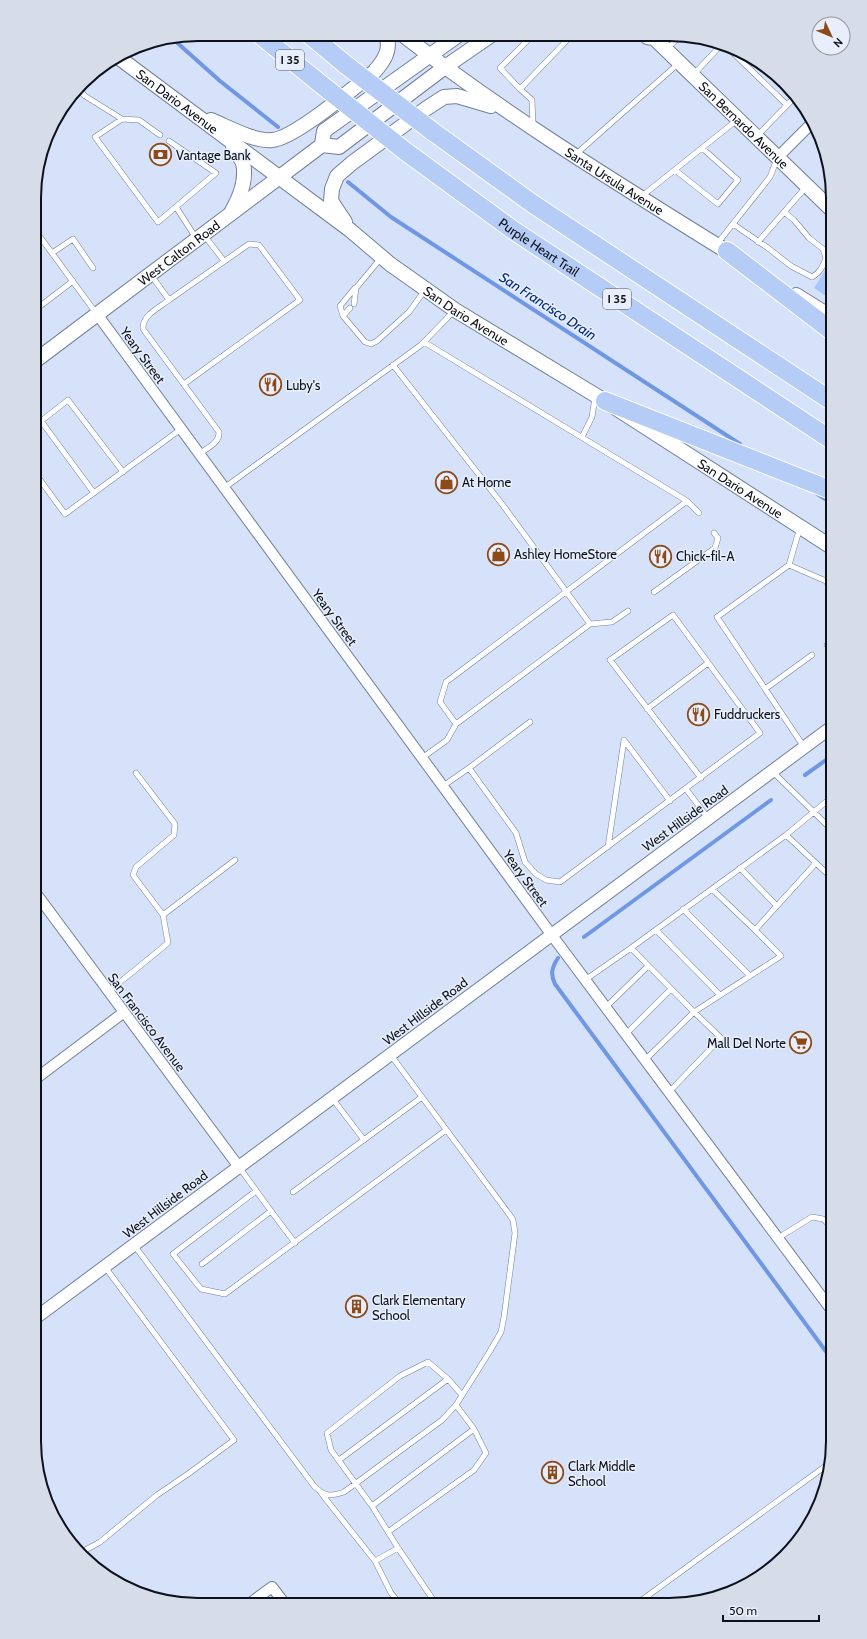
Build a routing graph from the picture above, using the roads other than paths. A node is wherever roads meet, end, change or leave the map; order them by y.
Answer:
1 (268, 41) edge
2 (317, 41) edge
3 (387, 41) edge
4 (411, 41) edge
5 (450, 41) edge
6 (483, 41) edge
7 (527, 41) edge
8 (566, 41) edge
9 (656, 41) edge
10 (675, 41) edge
11 (718, 49) edge
12 (666, 50) junction
13 (429, 55) junction
14 (737, 57) edge
15 (122, 60) edge
16 (679, 63) junction
17 (444, 67) junction
18 (692, 75) junction
19 (520, 89) junction
20 (82, 92) edge
21 (792, 100) edge
22 (787, 105) junction
23 (192, 112) junction
24 (509, 112) junction
25 (122, 119) junction
26 (738, 120) junction
27 (809, 126) edge
28 (533, 128) junction
29 (160, 134) dead end
30 (756, 137) junction
31 (229, 140) junction
32 (168, 141) dead end
33 (322, 145) junction
34 (702, 148) junction
35 (575, 155) junction
36 (777, 158) junction
37 (675, 170) junction
38 (279, 177) junction
39 (807, 186) junction
40 (641, 197) junction
41 (826, 204) edge
42 (176, 207) junction
43 (784, 212) junction
44 (230, 214) junction
45 (733, 224) junction
46 (350, 230) junction
47 (200, 237) junction
48 (41, 238) edge
49 (758, 242) junction
50 (722, 248) junction
51 (52, 253) junction
52 (382, 257) junction
53 (224, 261) junction
54 (93, 268) dead end
55 (150, 274) junction
56 (73, 281) junction
57 (356, 288) junction
58 (426, 290) junction
59 (169, 300) junction
60 (41, 305) edge
61 (455, 310) junction
62 (97, 314) junction
63 (826, 314) edge
64 (343, 316) junction
65 (826, 327) edge
66 (424, 342) junction
67 (41, 356) edge
68 (393, 365) junction
69 (184, 384) junction
70 (826, 397) edge
71 (600, 398) junction
72 (41, 421) joint
73 (181, 429) junction
74 (826, 436) edge
75 (582, 437) junction
76 (199, 454) junction
77 (123, 472) junction
78 (41, 481) edge
79 (826, 487) edge
80 (224, 488) junction
81 (94, 493) junction
82 (687, 501) junction
83 (698, 513) dead end
84 (800, 527) junction
85 (714, 533) dead end
86 (826, 544) edge
87 (789, 566) junction
88 (826, 581) edge
89 (567, 592) junction
90 (654, 592) dead end
91 (628, 611) dead end
92 (590, 624) junction
93 (812, 655) dead end
94 (708, 663) junction
95 (765, 689) junction
96 (647, 709) junction
97 (530, 722) dead end
98 (456, 724) junction
99 (826, 731) edge
100 (804, 747) junction
101 (422, 758) junction
102 (469, 768) junction
103 (772, 771) junction
104 (136, 773) dead end
105 (701, 778) junction
106 (443, 786) junction
107 (686, 789) junction
108 (670, 801) junction
109 (826, 801) edge
110 (813, 811) junction
111 (708, 818) junction
112 (826, 824) edge
113 (786, 835) junction
114 (608, 847) junction
115 (235, 860) dead end
116 (816, 863) junction
117 (740, 868) junction
118 (826, 872) edge
119 (712, 889) junction
120 (41, 900) edge
121 (777, 906) junction
122 (683, 909) junction
123 (163, 915) junction
124 (656, 930) junction
125 (755, 930) junction
126 (552, 934) junction
127 (631, 948) junction
128 (648, 966) junction
129 (750, 976) junction
130 (585, 980) junction
131 (671, 989) junction
132 (108, 992) junction
133 (720, 995) junction
134 (606, 1007) junction
135 (694, 1012) junction
136 (123, 1013) junction
137 (626, 1034) junction
138 (390, 1054) junction
139 (645, 1060) junction
140 (41, 1075) edge
141 (669, 1092) junction
142 (422, 1097) junction
143 (331, 1098) junction
144 (446, 1130) junction
145 (364, 1140) junction
146 (239, 1167) junction
147 (256, 1191) junction
148 (293, 1192) dead end
149 (271, 1211) junction
150 (826, 1222) edge
151 (778, 1238) junction
152 (295, 1243) junction
153 (134, 1245) junction
154 (202, 1264) dead end
155 (104, 1266) junction
156 (826, 1303) edge
157 (41, 1314) edge
158 (448, 1379) junction
159 (462, 1395) junction
160 (456, 1405) junction
161 (474, 1430) junction
162 (339, 1460) junction
163 (824, 1467) edge
164 (356, 1484) junction
165 (321, 1493) junction
166 (372, 1506) junction
167 (388, 1532) junction
168 (398, 1548) junction
169 (85, 1550) edge
170 (375, 1561) junction
171 (257, 1598) edge
172 (280, 1598) edge
173 (395, 1598) edge
174 (432, 1598) edge
175 (645, 1598) edge

1 - 74 highway, Purple Heart Trail / I 35, bridge
2 - 70 highway, I 35, bridge
3 - 23 main road
4 - 13 main road, Santa Ursula Avenue
5 - 13 main road
6 - 17 main road
7 - 19 lane
8 - 19 lane
9 - 12 main road, San Bernardo Avenue
10 - 12 lane
11 - 18 lane
12 - 16 main road, San Bernardo Avenue
13 - 17 main road, Santa Ursula Avenue
13 - 33 main road
14 - 22 lane
15 - 23 main road, San Dario Avenue
16 - 18 main road, San Bernardo Avenue
16 - 35 lane
17 - 24 main road, Santa Ursula Avenue
17 - 33 main road
18 - 26 main road, San Bernardo Avenue
19 - 28 lane
20 - 25 lane
21 - 22 lane
22 - 30 lane
23 - 31 main road, San Dario Avenue
24 - 28 main road, Santa Ursula Avenue
24 - 46 main road
25 - 29 lane
25 - 42 lane
26 - 30 main road, San Bernardo Avenue
26 - 34 lane
27 - 36 street
28 - 35 main road, Santa Ursula Avenue
30 - 36 main road, San Bernardo Avenue
31 - 38 main road, San Dario Avenue
31 - 44 main road
32 - 42 lane
33 - 38 main road, West Calton Road
34 - 37 lane
34 - 37 lane
35 - 40 main road, Santa Ursula Avenue
36 - 39 main road, San Bernardo Avenue
36 - 45 lane
37 - 40 lane
38 - 44 main road, West Calton Road
38 - 46 main road, San Dario Avenue
39 - 41 main road, San Bernardo Avenue
39 - 43 lane
40 - 50 main road, Santa Ursula Avenue
42 - 47 lane
43 - 49 lane
43 - 49 lane
44 - 47 main road, West Calton Road
45 - 49 lane
45 - 50 lane
46 - 52 main road, San Dario Avenue
47 - 53 lane
47 - 55 main road, West Calton Road
48 - 51 lane
50 - 63 main road, Santa Ursula Avenue
50 - 65 highway
51 - 54 lane
51 - 56 lane
52 - 57 lane
52 - 58 main road, San Dario Avenue
53 - 59 lane
53 - 69 lane
55 - 59 lane
55 - 62 main road, West Calton Road
56 - 60 lane
56 - 62 lane
57 - 64 lane
57 - 64 lane
58 - 61 main road, San Dario Avenue
58 - 64 lane
59 - 69 lane
61 - 66 lane
61 - 71 main road, San Dario Avenue
62 - 67 main road, West Calton Road
62 - 73 street, Yeary Street
66 - 68 lane
66 - 75 lane
68 - 80 lane
68 - 89 lane
69 - 76 lane
71 - 75 lane
71 - 79 highway
71 - 84 main road, San Dario Avenue
72 - 77 lane
72 - 81 lane
73 - 76 street, Yeary Street
73 - 77 lane
75 - 82 lane
76 - 80 street, Yeary Street
77 - 81 lane
78 - 81 lane
80 - 101 street, Yeary Street
82 - 83 lane
82 - 89 lane
84 - 86 main road, San Dario Avenue
84 - 87 lane
85 - 90 lane
87 - 88 lane
87 - 95 lane
89 - 92 lane
89 - 98 lane
91 - 92 lane
92 - 98 lane
93 - 95 lane
94 - 96 lane
94 - 96 lane
94 - 105 lane
95 - 100 lane
96 - 105 lane
97 - 102 lane
98 - 101 lane
99 - 100 street, West Hillside Road
100 - 103 street, West Hillside Road
101 - 106 street, Yeary Street
102 - 106 lane
102 - 114 lane
103 - 110 lane
103 - 111 street, West Hillside Road
104 - 123 lane
105 - 107 lane
106 - 126 street, Yeary Street
107 - 108 lane
107 - 111 lane
108 - 114 lane
108 - 114 lane
109 - 110 lane
110 - 112 lane
110 - 113 lane
111 - 126 street, West Hillside Road
113 - 116 lane
113 - 117 lane
115 - 123 lane
116 - 118 lane
116 - 121 lane
117 - 119 lane
117 - 121 lane
119 - 122 lane
119 - 125 lane
120 - 132 street, San Francisco Avenue
121 - 125 lane
122 - 124 lane
122 - 129 lane
123 - 132 lane
124 - 127 lane
124 - 133 lane
125 - 129 lane
126 - 130 street, Yeary Street
126 - 138 street, West Hillside Road
127 - 128 lane
127 - 130 lane
128 - 131 lane
128 - 134 lane
129 - 133 lane
130 - 134 street, Yeary Street
131 - 135 lane
131 - 137 lane
132 - 136 street, San Francisco Avenue
133 - 135 lane
134 - 137 street, Yeary Street
135 - 139 lane
135 - 141 lane
136 - 140 street
136 - 146 street, San Francisco Avenue
137 - 139 street, Yeary Street
138 - 142 lane
138 - 143 street, West Hillside Road
139 - 141 street, Yeary Street
141 - 151 street, Yeary Street
142 - 144 lane
142 - 145 lane
143 - 145 lane
143 - 146 street, West Hillside Road
144 - 152 lane
144 - 159 lane
145 - 148 lane
146 - 147 lane
146 - 153 street, West Hillside Road
147 - 149 lane
147 - 152 lane
149 - 152 lane
149 - 154 lane
150 - 151 lane
151 - 156 street, Yeary Street
153 - 155 street, West Hillside Road
153 - 165 lane
155 - 157 street, West Hillside Road
155 - 169 lane
158 - 159 lane
158 - 162 lane
158 - 162 lane
159 - 160 lane
160 - 161 lane
160 - 164 lane
161 - 166 lane
161 - 167 lane
162 - 164 lane
163 - 175 lane
164 - 165 lane
164 - 166 lane
165 - 170 lane
166 - 167 lane
167 - 168 lane
168 - 170 lane
168 - 174 lane
170 - 173 lane
171 - 172 street

